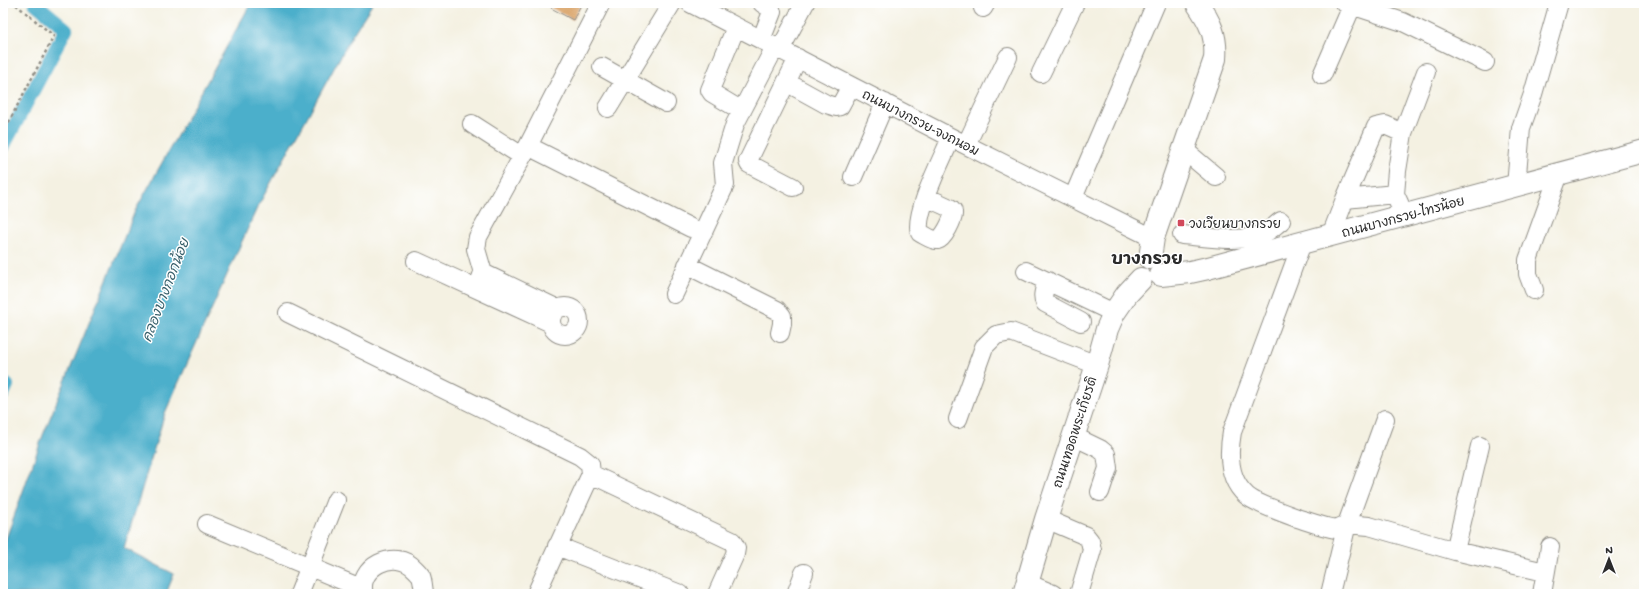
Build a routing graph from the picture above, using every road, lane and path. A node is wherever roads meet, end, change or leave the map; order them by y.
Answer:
1 (14, 3) edge
2 (601, 3) edge
3 (672, 3) edge
4 (690, 3) edge
5 (762, 3) edge
6 (806, 3) edge
7 (1075, 3) edge
8 (1156, 3) edge
9 (1196, 3) edge
10 (1558, 3) edge
11 (1348, 4) edge
12 (736, 27) junction
13 (772, 45) junction
14 (1008, 57) dead end
15 (798, 58) junction
16 (1485, 62) dead end
17 (602, 67) dead end
18 (1426, 72) dead end
19 (1041, 73) dead end
20 (1322, 75) dead end
21 (625, 80) junction
22 (786, 82) junction
23 (851, 86) junction
24 (666, 103) dead end
25 (885, 103) junction
26 (608, 108) dead end
27 (742, 111) junction
28 (472, 124) dead end
29 (3, 133) edge
30 (1403, 133) junction
31 (958, 141) junction
32 (1184, 150) junction
33 (525, 151) junction
34 (1644, 151) edge
35 (1559, 174) junction
36 (853, 177) dead end
37 (1216, 177) dead end
38 (1516, 186) junction
39 (793, 187) dead end
40 (1395, 194) junction
41 (926, 197) dead end
42 (1073, 198) junction
43 (1345, 199) junction
44 (1403, 215) junction
45 (1280, 221) dead end
46 (691, 228) dead end
47 (1182, 235) dead end
48 (1331, 235) junction
49 (1302, 243) junction
50 (1264, 244) junction
51 (416, 261) dead end
52 (1151, 263) junction
53 (687, 265) junction
54 (1026, 271) dead end
55 (1194, 271) junction
56 (480, 281) junction
57 (1048, 281) junction
58 (1534, 290) dead end
59 (674, 294) dead end
60 (1119, 307) junction
61 (288, 313) dead end
62 (554, 316) dead end
63 (1081, 322) dead end
64 (780, 333) dead end
65 (1097, 365) junction
66 (958, 419) dead end
67 (1386, 419) dead end
68 (1073, 436) junction
69 (1480, 446) dead end
70 (591, 474) junction
71 (1100, 492) dead end
72 (336, 500) dead end
73 (1046, 519) junction
74 (207, 524) dead end
75 (1347, 524) junction
76 (557, 546) junction
77 (1550, 547) dead end
78 (1455, 551) junction
79 (310, 566) junction
80 (1545, 572) junction
81 (804, 573) dead end
82 (1025, 589) edge
83 (364, 592) edge
84 (426, 593) edge
85 (299, 594) edge
86 (536, 594) edge
87 (680, 594) edge
88 (718, 594) edge
89 (796, 594) edge
90 (1053, 594) edge
91 (1079, 594) edge
92 (1330, 594) edge
93 (1542, 594) edge

1 - 29 path
2 - 33 street
3 - 21 street
4 - 12 street, ถนนบางกรวย-จงถนอม
5 - 13 street
6 - 13 street
7 - 19 street
8 - 42 street
9 - 32 main road
10 - 38 street
11 - 16 street
11 - 20 street
12 - 13 street, ถนนบางกรวย-จงถนอม
12 - 27 street
13 - 15 street, ถนนบางกรวย-จงถนอม
13 - 27 street
14 - 31 street
15 - 22 street
15 - 23 street, ถนนบางกรวย-จงถนอม
17 - 21 street
18 - 30 street
21 - 24 street
21 - 26 street
22 - 23 street
22 - 39 street
23 - 25 street, ถนนบางกรวย-จงถนอม
25 - 31 street, ถนนบางกรวย-จงถนอม
25 - 36 street
27 - 53 street
28 - 33 street
30 - 40 street
30 - 43 street
31 - 41 street
31 - 42 street, ถนนบางกรวย-จงถนอม
32 - 37 street
32 - 52 main road
33 - 46 street
33 - 56 street
34 - 35 main road, ถนนบางกรวย-ไทรน้อย
35 - 38 main road, ถนนบางกรวย-ไทรน้อย
35 - 58 street
38 - 44 main road, ถนนบางกรวย-ไทรน้อย
40 - 43 street
40 - 44 street
42 - 52 street, ถนนบางกรวย-จงถนอม
43 - 48 street
44 - 48 main road, ถนนบางกรวย-ไทรน้อย
45 - 50 street
47 - 50 street
48 - 49 main road, ถนนบางกรวย-ไทรน้อย
49 - 50 main road, ถนนบางกรวย-ไทรน้อย
49 - 75 street
50 - 55 main road, ถนนบางกรวย-ไทรน้อย
51 - 56 street
52 - 55 main road, ถนนบางกรวย-ไทรน้อย
52 - 55 main road
52 - 60 main road, ถนนเทอดพระเกียรติ
53 - 59 street
53 - 64 street
54 - 57 street
55 - 60 main road
56 - 62 street
57 - 60 street
57 - 63 street
60 - 65 main road, ถนนเทอดพระเกียรติ
61 - 70 street
65 - 66 street
65 - 68 main road, ถนนเทอดพระเกียรติ
67 - 75 street
68 - 71 street
68 - 73 main road, ถนนเทอดพระเกียรติ
69 - 78 street
70 - 76 street
70 - 88 street
72 - 79 street
73 - 82 main road, ถนนเทอดพระเกียรติ
73 - 91 street
74 - 79 street
75 - 78 street
75 - 92 street
76 - 86 street
76 - 87 street
77 - 80 street
78 - 80 street
79 - 83 street
79 - 85 street
80 - 93 street
81 - 89 street
82 - 90 street
83 - 84 street

